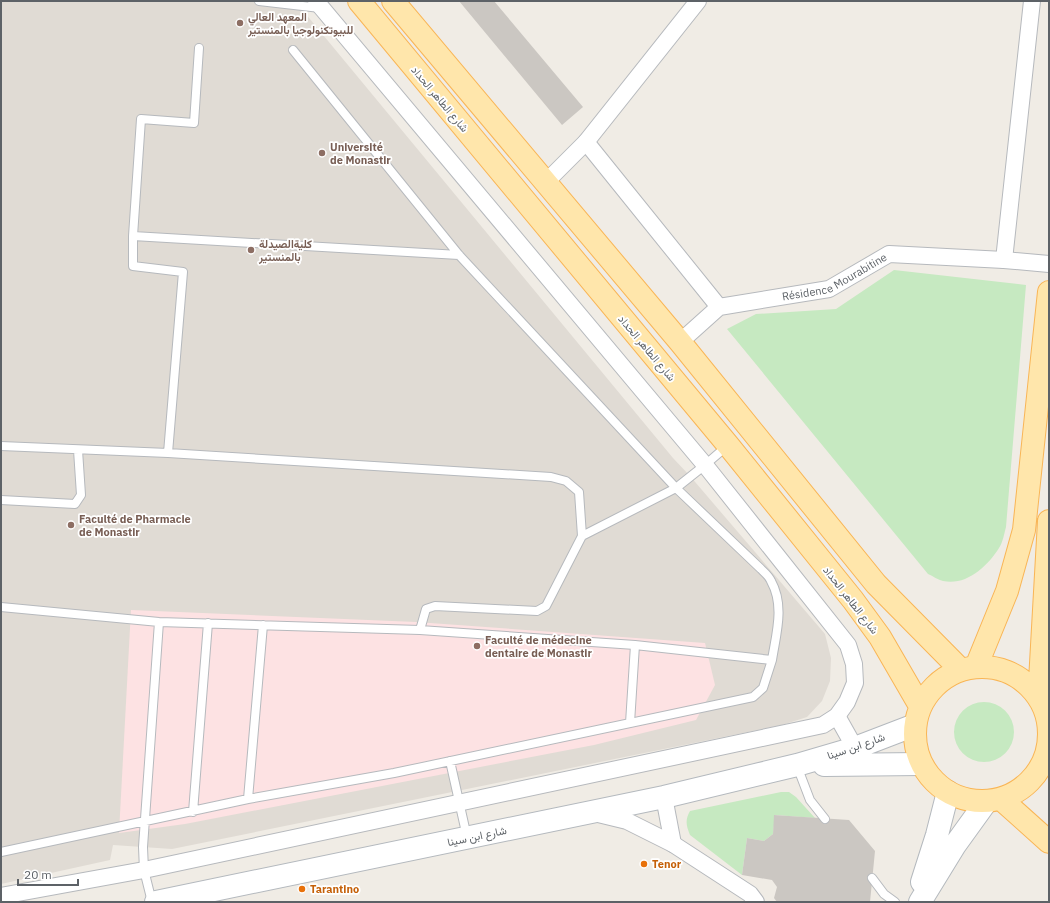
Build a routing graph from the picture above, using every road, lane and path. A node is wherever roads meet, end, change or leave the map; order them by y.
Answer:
1 (259, 1) edge
2 (359, 1) edge
3 (393, 1) edge
4 (698, 1) edge
5 (1032, 1) edge
6 (320, 5) edge
7 (199, 48) dead end
8 (293, 50) dead end
9 (586, 142) junction
10 (545, 183) junction
11 (133, 236) junction
12 (459, 256) junction
13 (1004, 260) junction
14 (1049, 264) edge
15 (1049, 292) edge
16 (719, 307) junction
17 (680, 342) junction
18 (728, 445) junction
19 (1, 446) edge
20 (78, 450) junction
21 (168, 453) junction
22 (705, 466) junction
23 (676, 488) junction
24 (1, 500) edge
25 (1049, 522) edge
26 (582, 536) junction
27 (1, 607) edge
28 (159, 622) junction
29 (208, 624) junction
30 (263, 625) junction
31 (420, 630) junction
32 (635, 645) junction
33 (772, 660) junction
34 (969, 668) junction
35 (1039, 699) junction
36 (837, 716) junction
37 (917, 716) junction
38 (630, 723) junction
39 (1049, 740) edge
40 (855, 748) junction
41 (450, 761) junction
42 (921, 764) junction
43 (797, 765) junction
44 (948, 792) junction
45 (664, 797) junction
46 (248, 799) junction
47 (994, 800) junction
48 (459, 801) junction
49 (193, 812) junction
50 (588, 812) junction
51 (825, 819) dead end
52 (145, 820) junction
53 (467, 838) junction
54 (1049, 842) edge
55 (673, 844) junction
56 (1, 852) edge
57 (144, 870) junction
58 (872, 878) dead end
59 (1, 896) edge
60 (152, 902) edge
61 (156, 902) edge
62 (756, 902) edge
63 (894, 902) edge
64 (916, 902) edge
65 (920, 902) edge

1 - 6 lane
2 - 18 main road, شارع الطاهر الحداد
3 - 10 main road
4 - 9 street
5 - 13 street
6 - 22 street
7 - 11 lane
8 - 12 lane
9 - 10 street
9 - 16 street
10 - 17 main road
11 - 12 lane
11 - 21 lane
12 - 23 lane
13 - 14 street, Résidence Mourabitine
13 - 16 street, Résidence Mourabitine
15 - 34 main road
16 - 17 street
17 - 34 main road
18 - 22 lane
18 - 37 main road, شارع الطاهر الحداد
19 - 20 lane
20 - 21 lane
20 - 24 lane
21 - 26 lane
22 - 23 lane
22 - 36 street
23 - 26 lane
23 - 33 lane
25 - 35 main road
26 - 31 lane
27 - 28 lane
28 - 29 lane
28 - 52 lane
29 - 30 lane
29 - 49 lane
30 - 31 lane
30 - 46 lane
31 - 32 lane
32 - 33 lane
32 - 38 lane
33 - 38 lane
34 - 35 main road
34 - 37 main road
35 - 39 main road
36 - 40 street
36 - 48 street
37 - 40 main road, شارع ابن سينا
37 - 42 main road
38 - 41 lane
39 - 47 main road
40 - 43 main road, شارع ابن سينا
41 - 46 lane
41 - 48 lane
42 - 43 main road, شارع ابن سينا
42 - 44 main road
43 - 45 main road, شارع ابن سينا
43 - 51 lane
44 - 47 main road
44 - 64 main road
45 - 50 main road, شارع ابن سينا
45 - 55 street
46 - 49 lane
47 - 54 main road
47 - 65 main road
48 - 53 lane
48 - 57 street
49 - 52 lane
50 - 53 main road, شارع ابن سينا
50 - 55 street
52 - 56 lane
52 - 57 lane
53 - 61 main road, شارع ابن سينا
55 - 62 street
57 - 59 street
57 - 60 lane
58 - 63 lane

